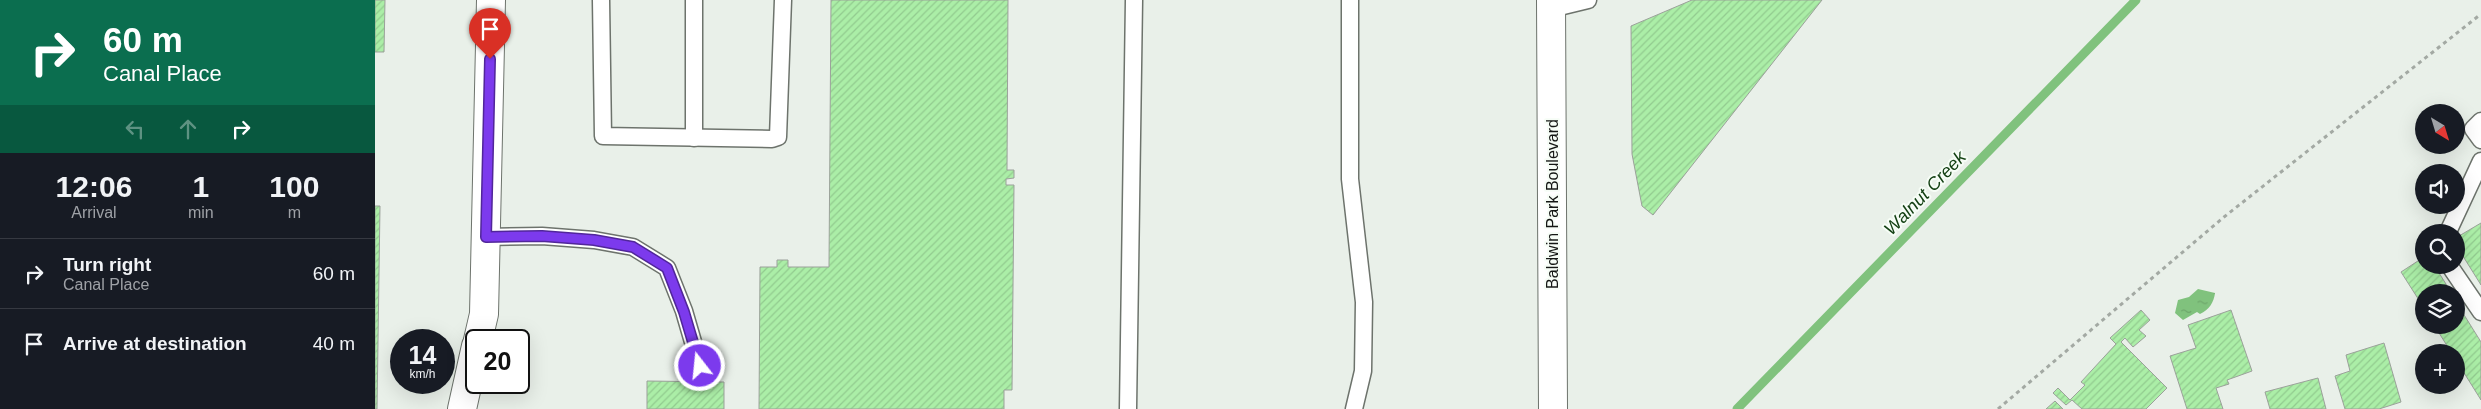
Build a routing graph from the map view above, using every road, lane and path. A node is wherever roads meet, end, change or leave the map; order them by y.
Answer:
1 (491, 0) edge
2 (601, 0) edge
3 (694, 0) edge
4 (783, 0) edge
5 (1134, 0) edge
6 (1350, 0) edge
7 (1588, 0) edge
8 (1551, 4) edge
9 (2481, 14) edge
10 (2481, 121) edge
11 (694, 138) junction
12 (2481, 140) edge
13 (2481, 161) edge
14 (2452, 224) edge
15 (486, 237) junction
16 (2455, 274) edge
17 (2481, 312) edge
18 (480, 329) edge
19 (700, 366) dead end
20 (465, 394) edge
21 (462, 409) edge
22 (1128, 409) edge
23 (1354, 409) edge
24 (1553, 409) edge
25 (1997, 409) edge

1 - 15 street
2 - 11 lane
3 - 11 lane
4 - 11 lane
5 - 22 lane
6 - 23 lane
7 - 8 lane
8 - 24 street, Baldwin Park Boulevard
9 - 25 path
10 - 12 lane
13 - 14 lane
15 - 18 street
15 - 19 lane
16 - 17 lane
20 - 21 street

